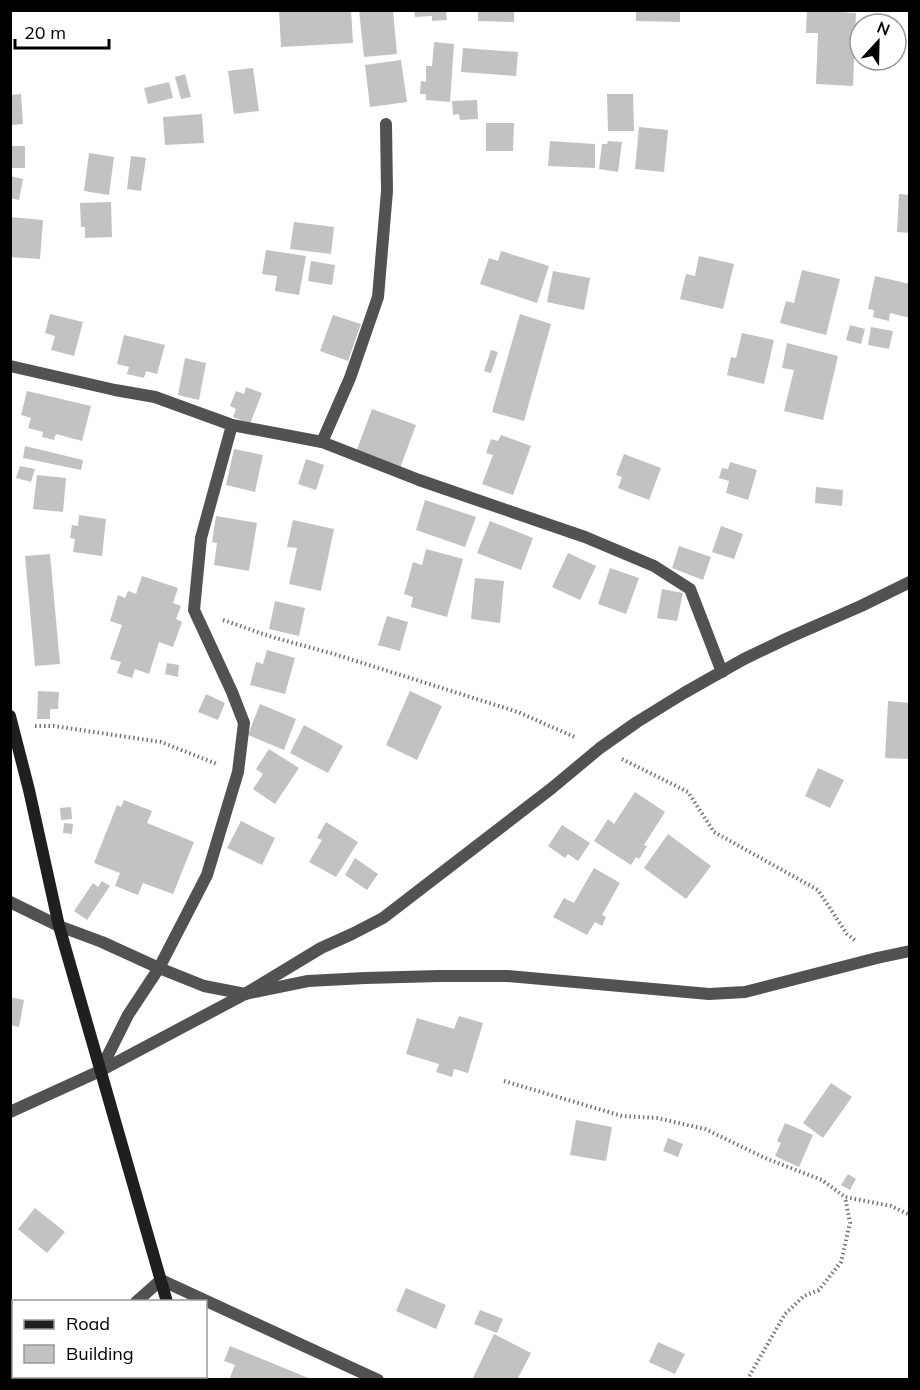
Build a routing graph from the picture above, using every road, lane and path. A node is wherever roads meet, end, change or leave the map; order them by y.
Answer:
1 (386, 124) dead end
2 (10, 366) edge
3 (231, 425) junction
4 (322, 442) junction
5 (909, 582) edge
6 (194, 610) junction
7 (722, 672) junction
8 (12, 721) edge
9 (600, 748) junction
10 (238, 772) junction
11 (10, 902) edge
12 (59, 927) junction
13 (909, 951) edge
14 (877, 958) junction
15 (159, 968) junction
16 (245, 994) junction
17 (100, 1071) junction
18 (504, 1081) dead end
19 (10, 1112) edge
20 (845, 1197) junction
21 (909, 1215) edge
22 (161, 1280) junction
23 (138, 1300) edge
24 (166, 1300) edge
25 (204, 1300) edge
26 (207, 1301) edge
27 (378, 1380) edge
28 (747, 1380) edge

1 - 4 street
2 - 3 street
3 - 4 street
3 - 6 street
4 - 7 street
5 - 7 street
6 - 9 path
6 - 10 street
7 - 9 street
8 - 10 path
8 - 12 street
9 - 14 path
9 - 16 street
10 - 15 street
11 - 12 street
12 - 15 street
12 - 17 street
13 - 14 street
14 - 16 street
15 - 16 street
15 - 17 street
16 - 17 street
17 - 19 street
17 - 22 street
18 - 20 path
20 - 21 path
20 - 28 path
22 - 23 street
22 - 24 street
22 - 25 street
26 - 27 street

